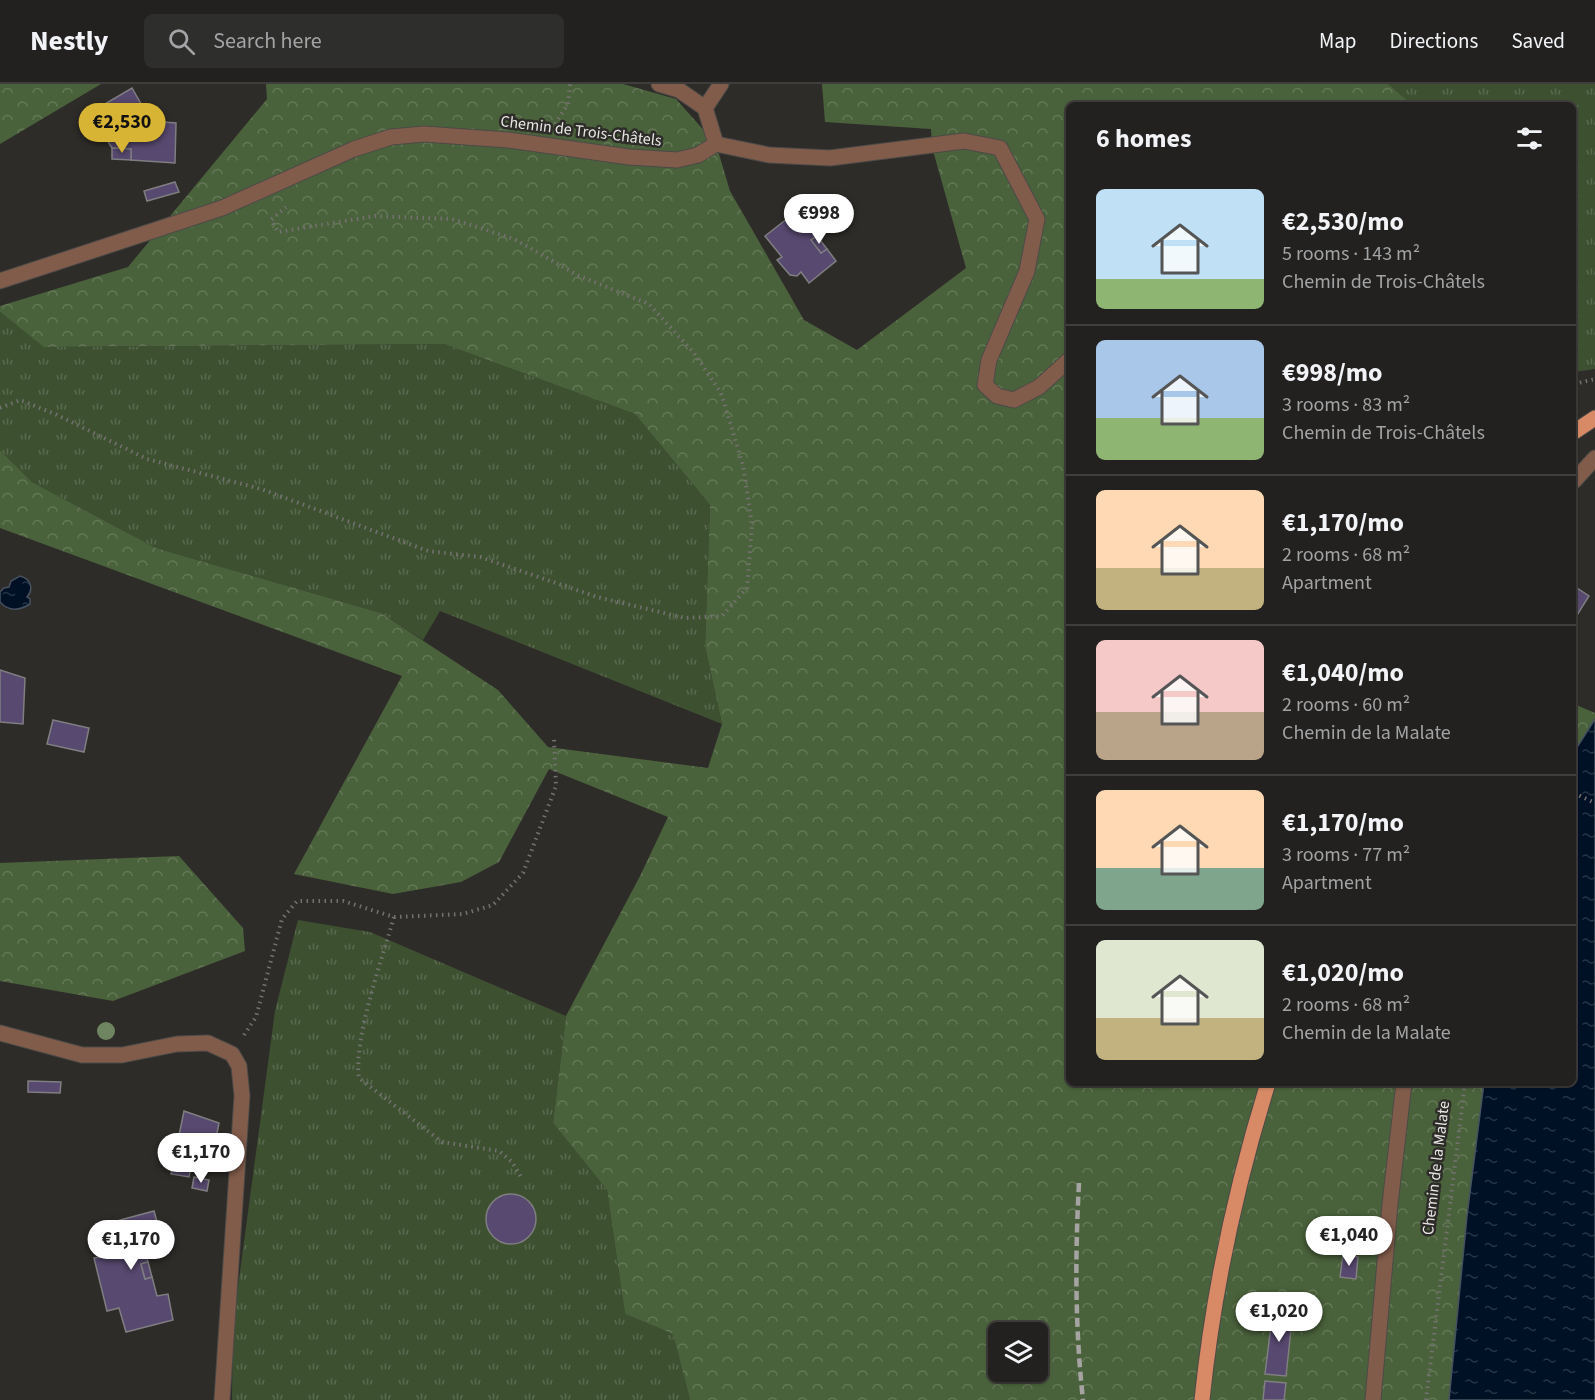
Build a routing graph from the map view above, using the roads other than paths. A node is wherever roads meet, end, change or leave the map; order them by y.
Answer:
1 (659, 84) edge
2 (721, 84) edge
3 (705, 108) junction
4 (716, 144) junction
5 (0, 281) edge
6 (1066, 363) edge
7 (1595, 418) edge
8 (1576, 431) edge
9 (1595, 458) edge
10 (1576, 479) edge
11 (0, 1033) edge
12 (1267, 1086) edge
13 (1404, 1086) edge
14 (222, 1400) edge
15 (1203, 1400) edge
16 (1373, 1400) edge

1 - 3 street
2 - 3 street
3 - 4 street
4 - 5 street, Chemin de Trois-Châtels
4 - 6 street
7 - 8 main road
9 - 10 street
11 - 14 street
12 - 15 main road
13 - 16 street

